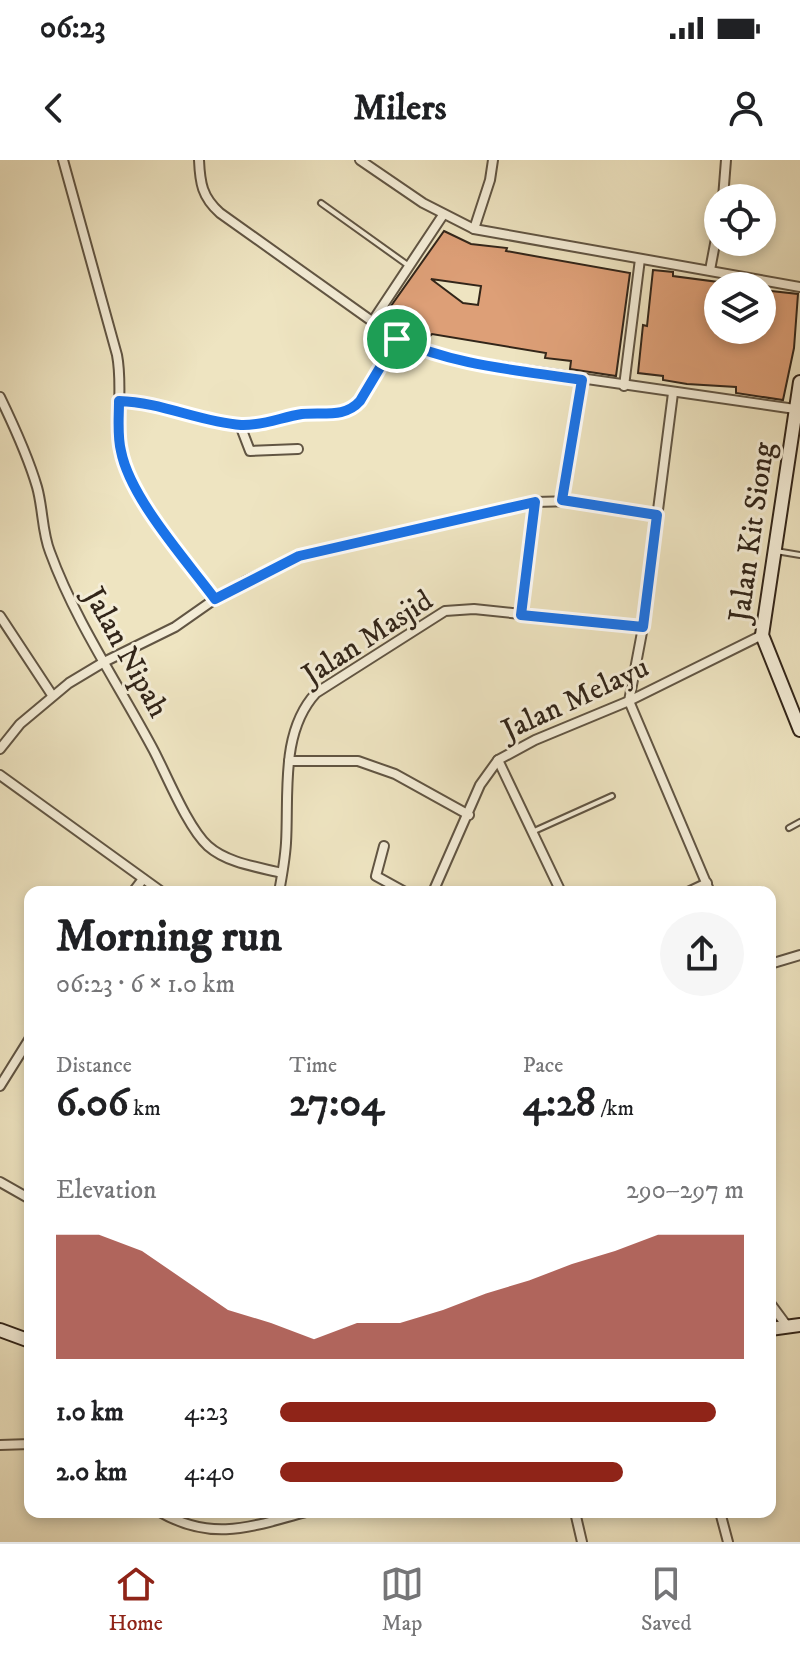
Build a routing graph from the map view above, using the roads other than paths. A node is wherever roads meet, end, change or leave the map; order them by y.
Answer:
1 (63, 160) edge
2 (199, 160) edge
3 (360, 160) edge
4 (493, 160) edge
5 (726, 160) edge
6 (724, 184) edge
7 (321, 203) dead end
8 (443, 215) junction
9 (474, 229) junction
10 (713, 256) edge
11 (640, 259) junction
12 (409, 266) junction
13 (710, 270) junction
14 (800, 287) edge
15 (372, 322) junction
16 (397, 339) junction
17 (582, 380) junction
18 (800, 382) edge
19 (624, 386) junction
20 (673, 393) junction
21 (0, 397) edge
22 (119, 401) junction
23 (795, 409) junction
24 (240, 425) junction
25 (298, 449) dead end
26 (562, 500) junction
27 (535, 502) junction
28 (657, 515) junction
29 (774, 551) junction
30 (800, 555) edge
31 (215, 599) junction
32 (521, 615) junction
33 (0, 616) edge
34 (643, 627) junction
35 (762, 635) junction
36 (104, 662) junction
37 (52, 695) junction
38 (629, 701) junction
39 (800, 730) edge
40 (0, 749) edge
41 (498, 760) junction
42 (289, 761) junction
43 (0, 775) edge
44 (612, 796) dead end
45 (469, 815) junction
46 (800, 822) edge
47 (789, 828) dead end
48 (532, 832) junction
49 (384, 846) dead end
50 (282, 873) junction
51 (143, 879) junction
52 (138, 886) edge
53 (153, 886) edge
54 (280, 886) edge
55 (394, 886) edge
56 (436, 886) edge
57 (558, 886) edge
58 (708, 886) edge
59 (800, 955) edge
60 (776, 962) edge
61 (24, 1048) edge
62 (0, 1086) edge
63 (0, 1182) edge
64 (24, 1196) edge
65 (776, 1309) edge
66 (793, 1326) edge
67 (0, 1330) edge
68 (24, 1339) edge
69 (24, 1444) edge
70 (0, 1445) edge
71 (175, 1518) edge
72 (283, 1518) edge
73 (576, 1518) edge
74 (722, 1518) edge
75 (242, 1529) junction
76 (244, 1542) edge
77 (582, 1542) edge
78 (728, 1542) edge

1 - 22 street
2 - 15 street
3 - 8 street
4 - 9 street
5 - 6 street
7 - 12 lane
8 - 9 street
8 - 12 street
9 - 11 street
10 - 13 street
11 - 13 street
11 - 19 street
12 - 15 street
13 - 14 street
15 - 16 street
16 - 17 street
16 - 24 street
17 - 19 street
17 - 26 street
18 - 23 street, Jalan Kit Siong
19 - 20 street
20 - 23 street
20 - 28 street
21 - 36 street, Jalan Nipah
22 - 24 street
22 - 31 street
23 - 29 street, Jalan Kit Siong
24 - 25 street
26 - 27 street
26 - 28 street
27 - 31 street
27 - 32 street
28 - 34 street
29 - 30 lane
29 - 35 street, Jalan Kit Siong
31 - 36 street
32 - 34 street, Jalan Masjid
32 - 42 street, Jalan Masjid
33 - 37 street
34 - 38 street
35 - 38 street, Jalan Melayu
35 - 39 street, Jalan Kit Siong
36 - 37 street
36 - 50 street, Jalan Nipah
37 - 40 street
38 - 41 street, Jalan Melayu
38 - 58 street
41 - 45 street, Jalan Melayu
41 - 48 street
42 - 45 street
42 - 50 street, Jalan Masjid
43 - 51 street
44 - 48 lane
45 - 56 street, Jalan Melayu
46 - 47 lane
48 - 57 street
49 - 55 street
50 - 54 street, Jalan Masjid
51 - 52 street
51 - 53 street
59 - 60 street
61 - 62 street
63 - 64 street
65 - 66 street
67 - 68 street
69 - 70 street
71 - 75 street
72 - 75 street
73 - 77 street
74 - 78 street
75 - 76 street

